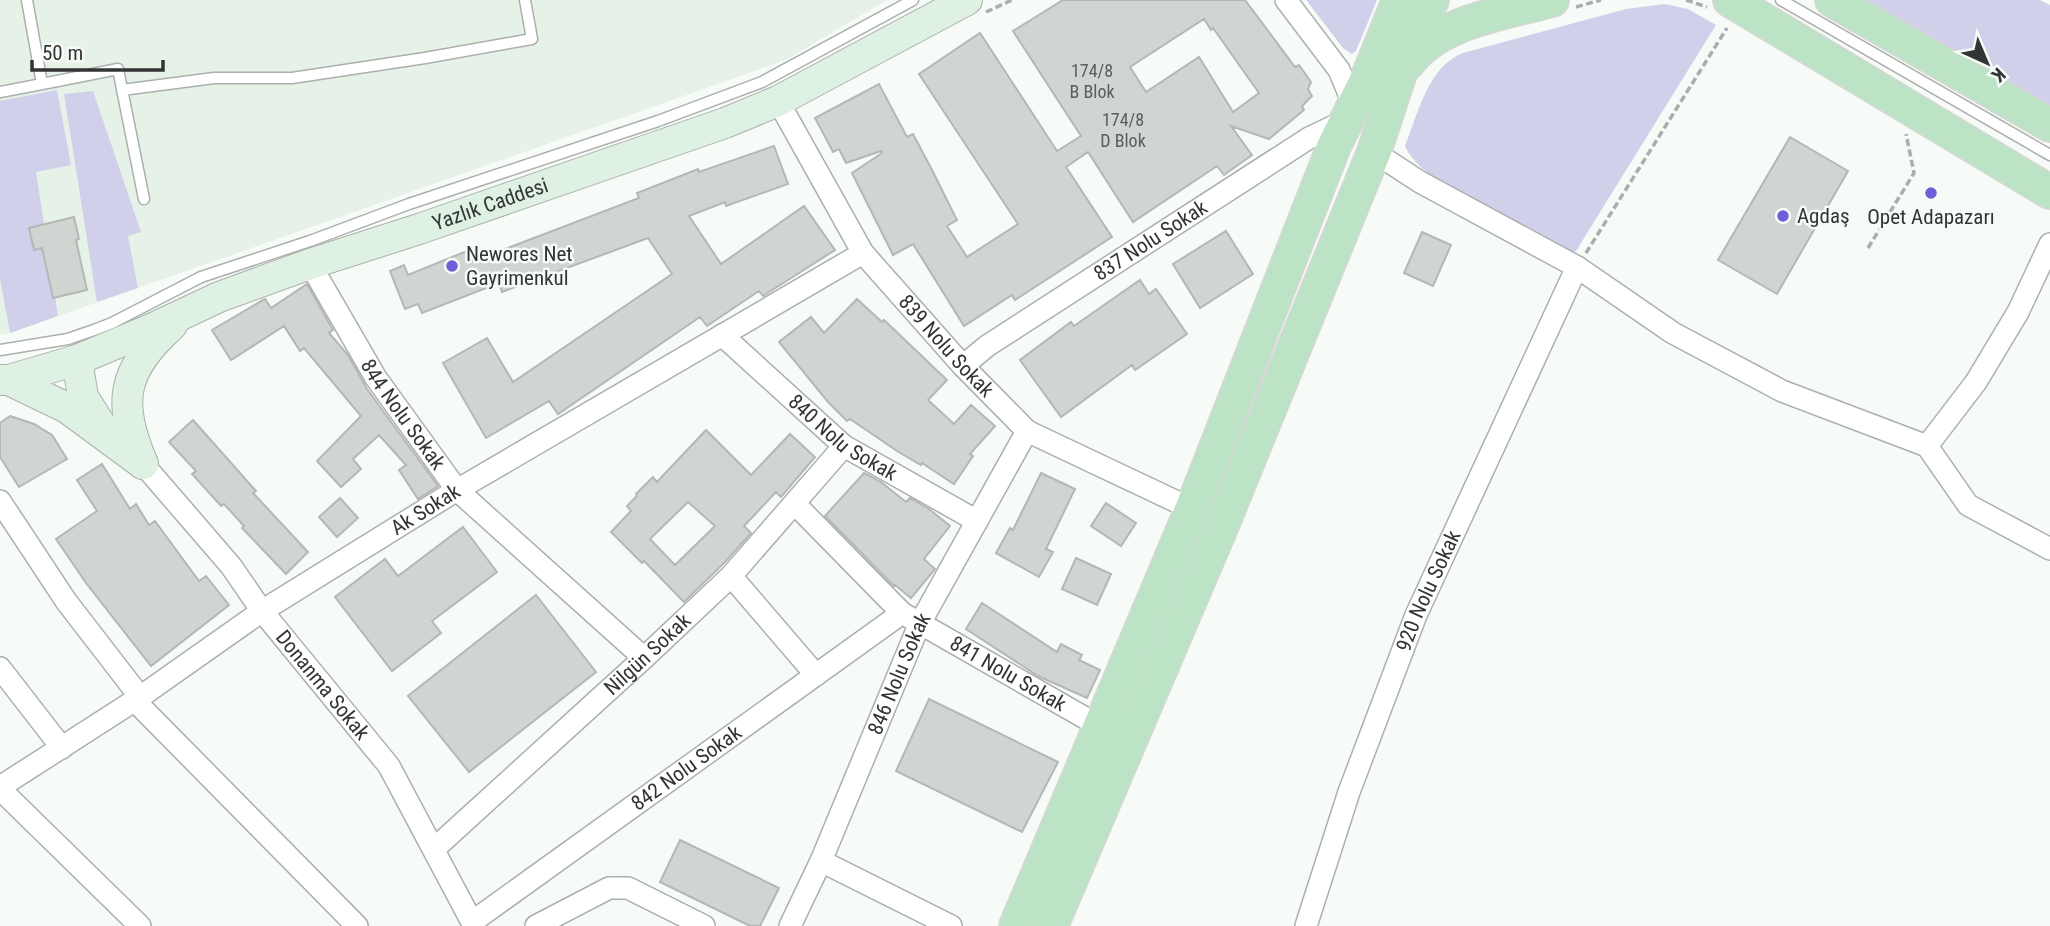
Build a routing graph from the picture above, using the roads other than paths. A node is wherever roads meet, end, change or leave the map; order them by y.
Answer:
1 (27, 0) edge
2 (525, 0) edge
3 (913, 0) edge
4 (967, 0) edge
5 (1286, 0) edge
6 (1399, 0) edge
7 (1432, 0) edge
8 (1781, 0) edge
9 (1832, 0) edge
10 (1558, 5) edge
11 (1723, 9) edge
12 (1400, 73) junction
13 (42, 84) junction
14 (122, 90) junction
15 (0, 92) edge
16 (778, 101) junction
17 (1348, 117) junction
18 (2050, 125) edge
19 (1374, 152) junction
20 (2050, 155) edge
21 (2050, 192) edge
22 (144, 199) dead end
23 (2050, 244) edge
24 (863, 253) junction
25 (310, 264) junction
26 (1577, 267) junction
27 (188, 312) junction
28 (722, 335) junction
29 (0, 351) edge
30 (77, 360) junction
31 (963, 366) junction
32 (4, 380) edge
33 (1027, 431) junction
34 (844, 446) junction
35 (1927, 446) junction
36 (143, 464) junction
37 (457, 490) junction
38 (0, 501) edge
39 (795, 504) junction
40 (1192, 509) junction
41 (977, 521) junction
42 (2050, 550) edge
43 (731, 576) junction
44 (262, 611) junction
45 (911, 619) junction
46 (644, 658) junction
47 (0, 668) edge
48 (816, 675) junction
49 (138, 699) junction
50 (1101, 727) junction
51 (62, 748) junction
52 (0, 788) edge
53 (434, 849) junction
54 (821, 861) junction
55 (473, 924) edge
56 (140, 926) edge
57 (357, 926) edge
58 (536, 926) edge
59 (704, 926) edge
60 (790, 926) edge
61 (951, 926) edge
62 (1016, 926) edge
63 (1051, 926) edge
64 (1306, 926) edge

1 - 13 lane
2 - 14 lane
3 - 29 lane
4 - 16 main road, Yazlık Caddesi
5 - 17 street
6 - 17 main road
7 - 12 main road
8 - 20 lane
9 - 18 main road
10 - 12 main road
11 - 21 main road
12 - 19 main road
13 - 14 lane
13 - 15 lane
14 - 22 lane
16 - 24 street, 839 Nolu Sokak
16 - 25 main road, Yazlık Caddesi
17 - 31 street, 837 Nolu Sokak
17 - 40 main road
19 - 26 street
19 - 63 main road
23 - 35 street
24 - 28 street, Ak Sokak
24 - 31 street, 839 Nolu Sokak
25 - 27 main road, Yazlık Caddesi
25 - 37 street, 844 Nolu Sokak
26 - 35 street
26 - 64 street, 920 Nolu Sokak
27 - 30 main road, Yazlık Caddesi
27 - 36 main road
28 - 34 street, 840 Nolu Sokak
28 - 37 street, Ak Sokak
30 - 32 main road, Yazlık Caddesi
30 - 36 main road
31 - 33 street, 839 Nolu Sokak
32 - 36 main road
33 - 40 street, 839 Nolu Sokak
33 - 41 street, 846 Nolu Sokak
34 - 39 street, Nilgün Sokak
34 - 41 street, 840 Nolu Sokak
35 - 42 street
36 - 44 street, Donanma Sokak
37 - 44 street, Ak Sokak
37 - 46 street, 844 Nolu Sokak
38 - 49 street
39 - 43 street, Nilgün Sokak
39 - 45 street, 841 Nolu Sokak
40 - 50 main road
41 - 45 street, 846 Nolu Sokak
43 - 46 street, Nilgün Sokak
43 - 48 street
44 - 49 street, Ak Sokak
44 - 53 street, Donanma Sokak
45 - 48 street, 842 Nolu Sokak
45 - 50 street, 841 Nolu Sokak
45 - 54 street, 846 Nolu Sokak
46 - 53 street, Nilgün Sokak
47 - 51 street
48 - 55 street, 842 Nolu Sokak
49 - 51 street, Ak Sokak
49 - 57 street
50 - 62 main road
51 - 52 street, Ak Sokak
52 - 56 street
53 - 55 street, Donanma Sokak
54 - 60 street, 846 Nolu Sokak
54 - 61 street
58 - 59 street

